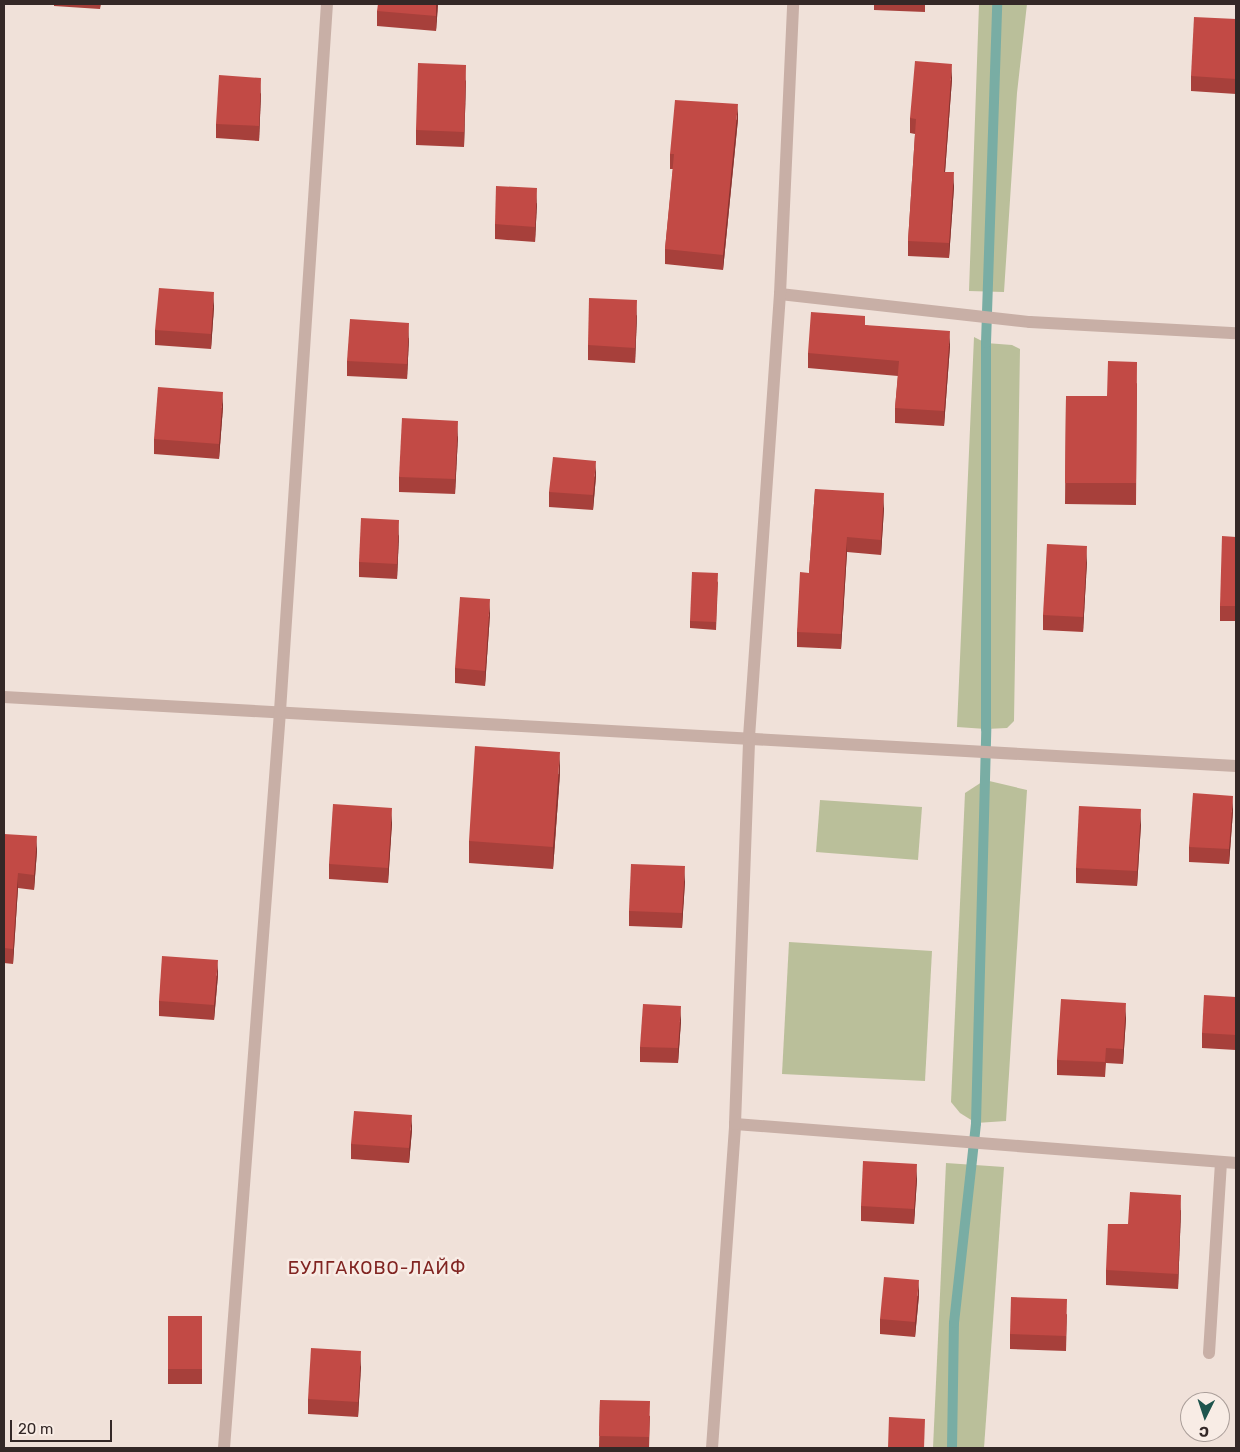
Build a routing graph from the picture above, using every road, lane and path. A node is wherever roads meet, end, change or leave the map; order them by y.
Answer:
1 (326, 4) edge
2 (793, 4) edge
3 (780, 294) junction
4 (1236, 333) edge
5 (4, 697) edge
6 (280, 711) junction
7 (749, 737) junction
8 (1236, 766) edge
9 (735, 1124) junction
10 (1221, 1162) junction
11 (1236, 1163) edge
12 (1209, 1353) dead end
13 (224, 1448) edge
14 (712, 1448) edge

1 - 6 street
2 - 3 street
3 - 4 street
3 - 7 street
5 - 6 street
6 - 7 street
6 - 13 street
7 - 8 street
7 - 9 street
9 - 10 street
9 - 14 street
10 - 11 street
10 - 12 street

